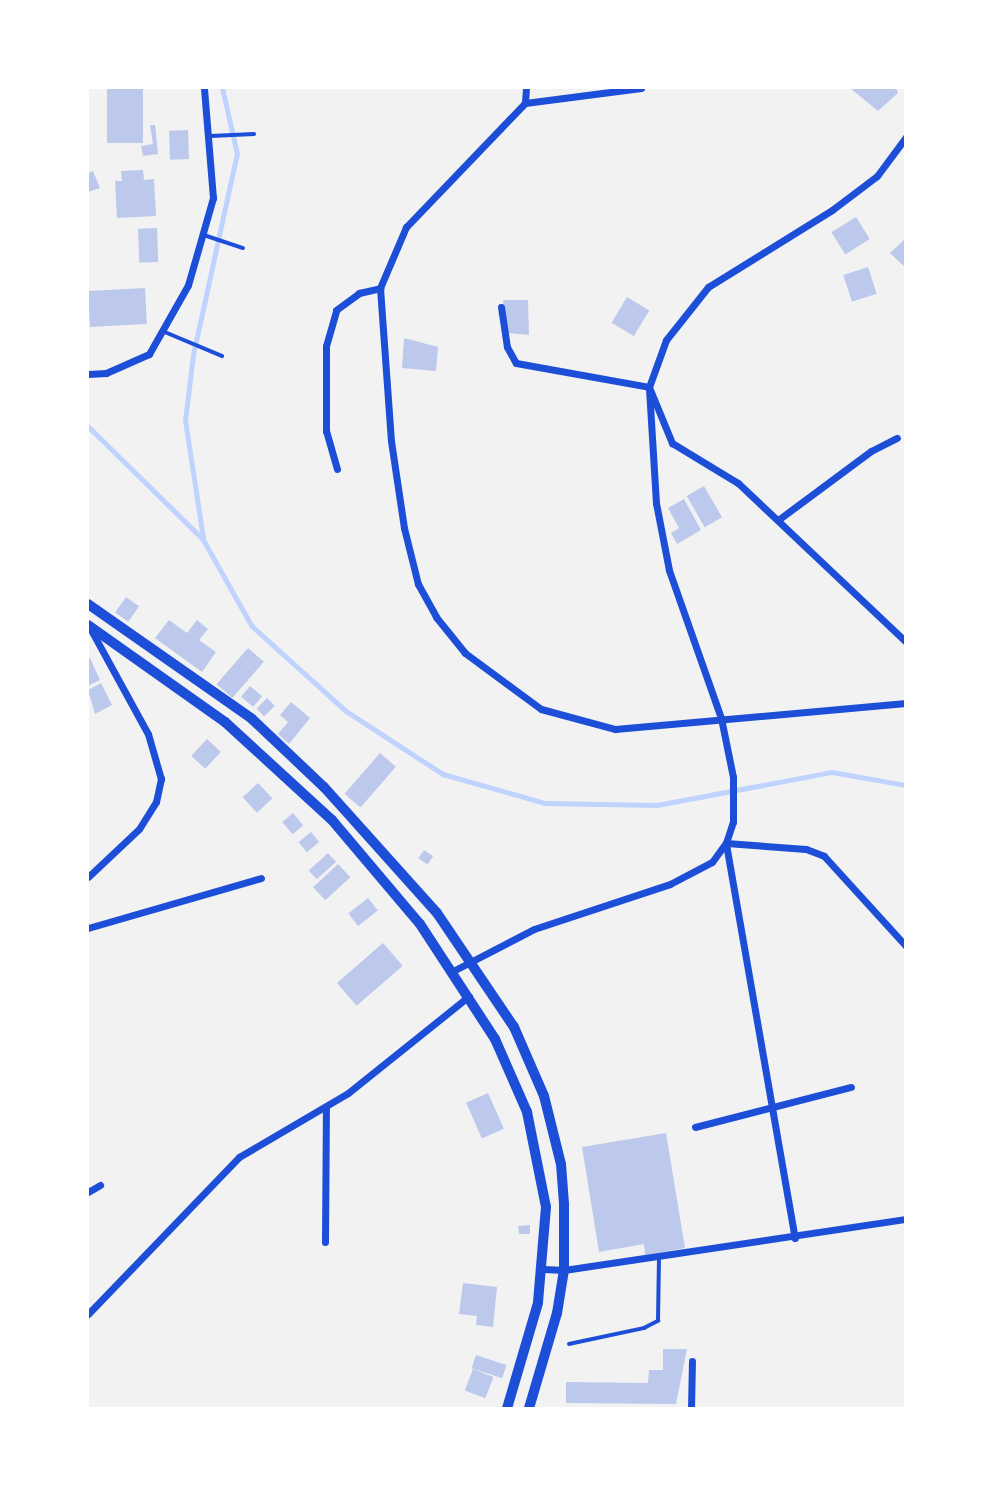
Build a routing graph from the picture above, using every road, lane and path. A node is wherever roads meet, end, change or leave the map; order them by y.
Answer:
1 (204, 88) edge
2 (526, 88) edge
3 (641, 88) edge
4 (525, 103) junction
5 (254, 134) dead end
6 (211, 136) junction
7 (905, 137) edge
8 (206, 237) junction
9 (243, 248) dead end
10 (380, 288) junction
11 (501, 307) dead end
12 (165, 332) junction
13 (222, 356) dead end
14 (88, 374) edge
15 (649, 387) junction
16 (897, 438) dead end
17 (337, 469) dead end
18 (778, 520) junction
19 (88, 604) edge
20 (88, 625) edge
21 (905, 642) edge
22 (905, 703) edge
23 (721, 718) junction
24 (726, 843) junction
25 (88, 877) edge
26 (261, 878) dead end
27 (88, 928) edge
28 (905, 946) edge
29 (471, 960) junction
30 (453, 971) junction
31 (469, 996) junction
32 (851, 1087) dead end
33 (326, 1108) junction
34 (775, 1108) junction
35 (695, 1127) dead end
36 (100, 1185) dead end
37 (88, 1192) edge
38 (905, 1219) edge
39 (795, 1238) junction
40 (325, 1242) dead end
41 (659, 1257) junction
42 (544, 1269) junction
43 (564, 1270) junction
44 (88, 1314) edge
45 (569, 1344) dead end
46 (692, 1361) dead end
47 (507, 1409) edge
48 (529, 1409) edge
49 (691, 1409) edge

1 - 6 street
2 - 4 street
3 - 4 street
4 - 10 street
5 - 6 lane
6 - 8 street
7 - 15 street
8 - 9 lane
8 - 12 street
10 - 17 street
10 - 23 street
11 - 15 street
12 - 13 lane
12 - 14 street
15 - 18 street
15 - 23 street
16 - 18 street
18 - 21 street
19 - 29 main road
20 - 25 street
20 - 30 main road
22 - 23 street
23 - 24 street
24 - 28 street
24 - 29 street
24 - 34 street
26 - 27 street
29 - 30 street
29 - 43 main road
30 - 31 main road
31 - 33 street
31 - 42 main road
32 - 34 street
33 - 40 street
33 - 44 street
34 - 35 street
34 - 39 street
36 - 37 street
38 - 39 street
39 - 41 street
41 - 43 street
41 - 45 lane
42 - 43 street
42 - 47 main road
43 - 48 main road
46 - 49 street

